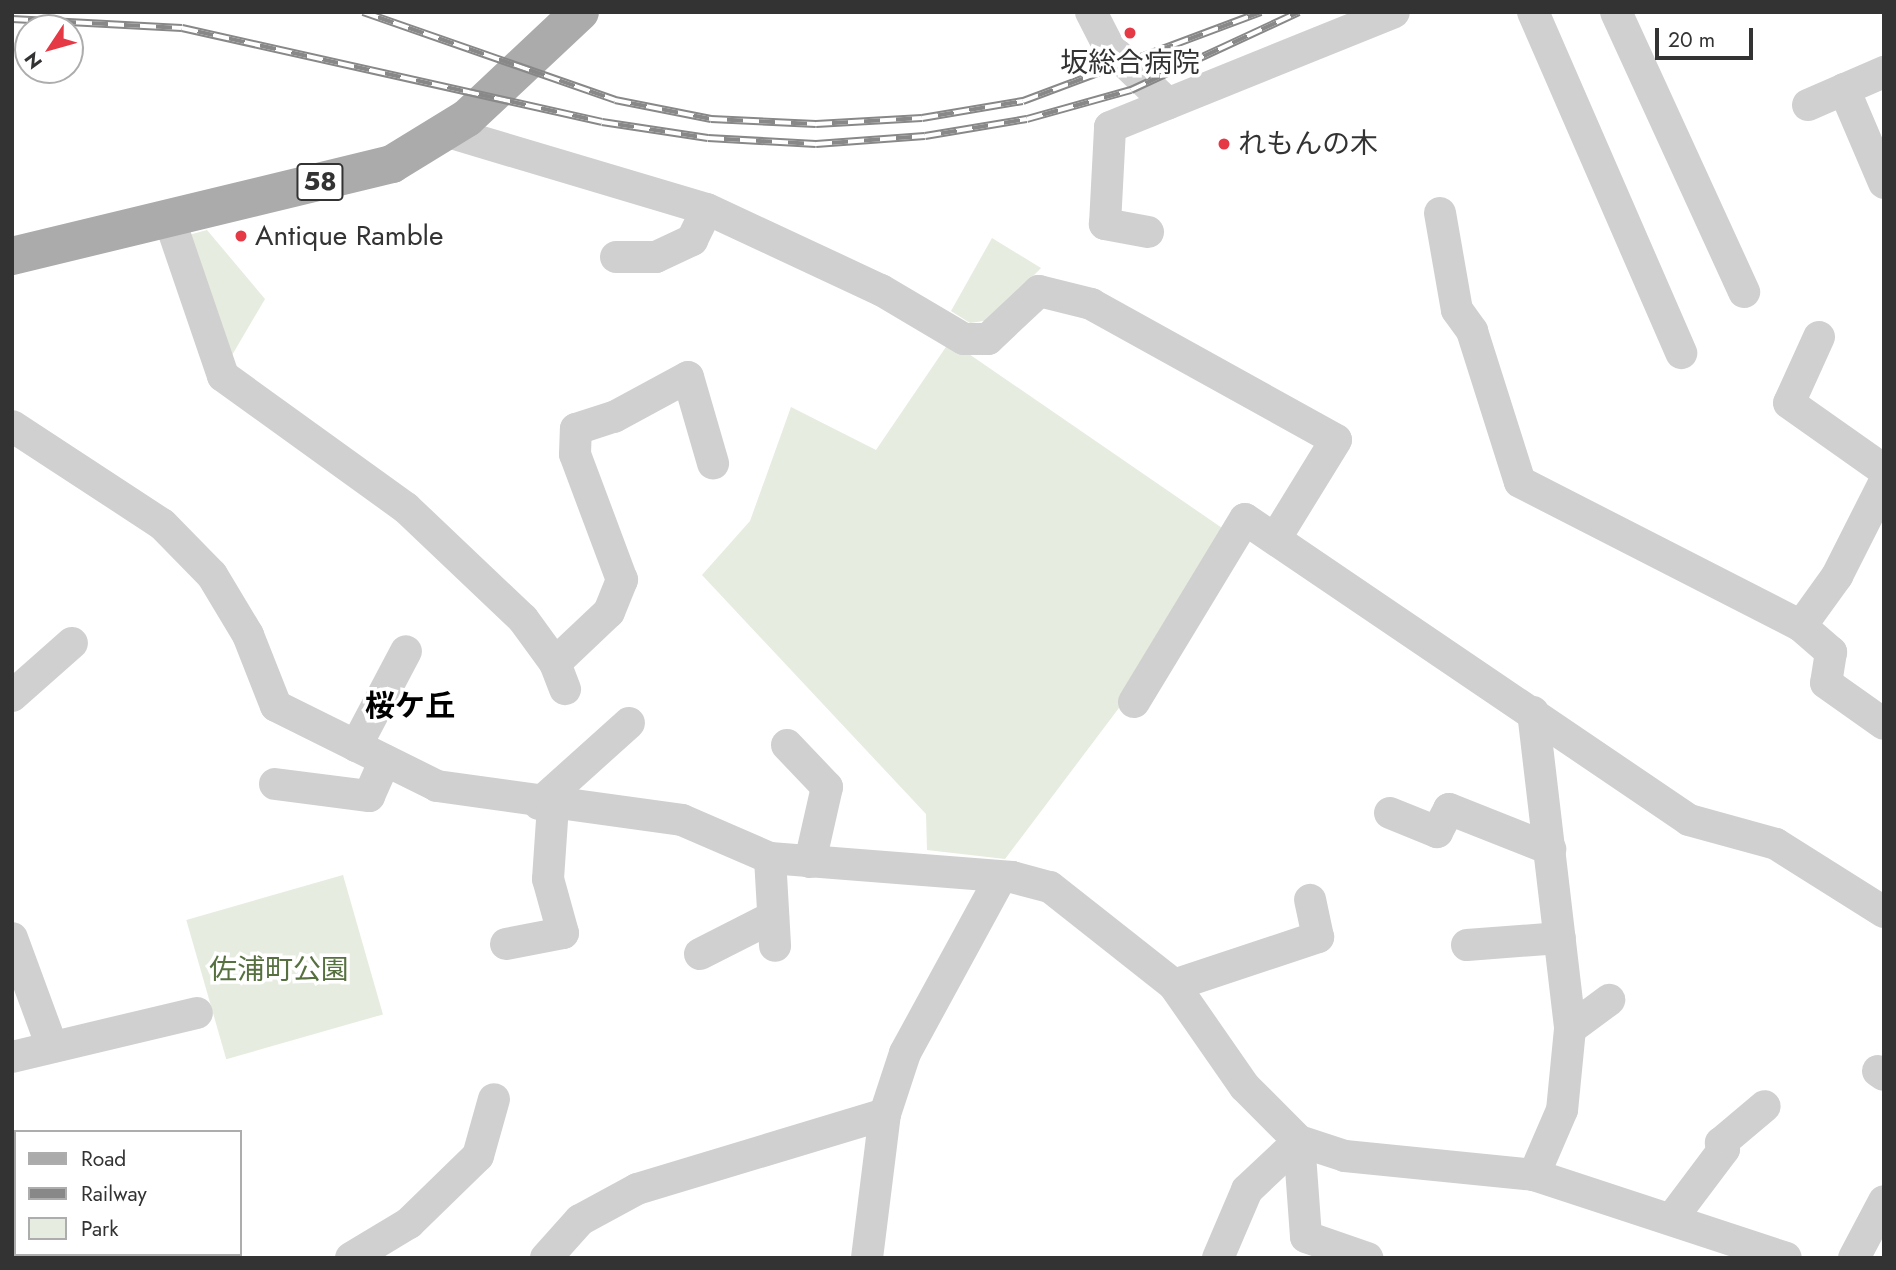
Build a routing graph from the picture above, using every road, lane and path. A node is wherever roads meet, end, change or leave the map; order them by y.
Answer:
1 (580, 12) edge
2 (1091, 12) edge
3 (1394, 12) edge
4 (1533, 12) edge
5 (1616, 12) edge
6 (1884, 72) edge
7 (1844, 89) junction
8 (1168, 104) junction
9 (1808, 105) dead end
10 (448, 132) junction
11 (1884, 183) edge
12 (707, 209) junction
13 (1440, 213) dead end
14 (169, 218) junction
15 (1148, 232) dead end
16 (12, 256) edge
17 (615, 257) dead end
18 (1744, 292) dead end
19 (1819, 337) dead end
20 (1681, 353) dead end
21 (12, 426) edge
22 (713, 463) dead end
23 (1884, 470) edge
24 (1884, 483) edge
25 (1275, 539) junction
26 (1801, 626) junction
27 (72, 643) dead end
28 (406, 651) dead end
29 (12, 696) edge
30 (1134, 702) dead end
31 (1533, 712) junction
32 (629, 723) dead end
33 (1884, 724) edge
34 (787, 745) dead end
35 (356, 746) junction
36 (385, 760) junction
37 (275, 784) dead end
38 (546, 805) junction
39 (1390, 813) dead end
40 (1550, 849) junction
41 (770, 858) junction
42 (810, 862) junction
43 (1001, 877) junction
44 (1310, 900) dead end
45 (1884, 912) edge
46 (1560, 937) junction
47 (12, 938) edge
48 (506, 944) dead end
49 (1467, 945) dead end
50 (700, 954) dead end
51 (1174, 985) junction
52 (1609, 1000) dead end
53 (197, 1013) dead end
54 (1570, 1029) junction
55 (52, 1047) junction
56 (12, 1057) edge
57 (494, 1099) dead end
58 (1765, 1106) dead end
59 (885, 1114) junction
60 (1299, 1141) junction
61 (1534, 1175) junction
62 (1884, 1201) edge
63 (1673, 1217) junction
64 (1782, 1257) edge
65 (351, 1258) edge
66 (546, 1258) edge
67 (867, 1258) edge
68 (1218, 1258) edge
69 (1367, 1258) edge
70 (1853, 1258) edge

1 - 10 main road, 58
2 - 8 street
3 - 8 street
4 - 20 street
5 - 18 street
6 - 7 street
7 - 9 street
7 - 11 street
8 - 15 street
10 - 12 street
10 - 14 main road, 58
12 - 17 street
12 - 25 street
13 - 26 street
14 - 16 main road, 58
14 - 22 street
19 - 23 street
21 - 35 street
24 - 26 street
25 - 30 street
25 - 31 street
26 - 33 street
27 - 29 street
28 - 35 street
31 - 40 street
31 - 45 street
32 - 38 street
34 - 42 street
35 - 36 street
36 - 37 street
36 - 38 street
38 - 41 street
38 - 48 street
39 - 40 street
40 - 46 street
41 - 42 street
41 - 50 street
42 - 43 street
43 - 51 street
43 - 59 street
44 - 51 street
46 - 49 street
46 - 54 street
47 - 55 street
51 - 60 street
52 - 54 street
53 - 55 street
54 - 61 street
55 - 56 street
57 - 65 street
58 - 63 street
59 - 66 street
59 - 67 street
60 - 61 street
60 - 68 street
60 - 69 street
61 - 63 street
62 - 70 street
63 - 64 street

